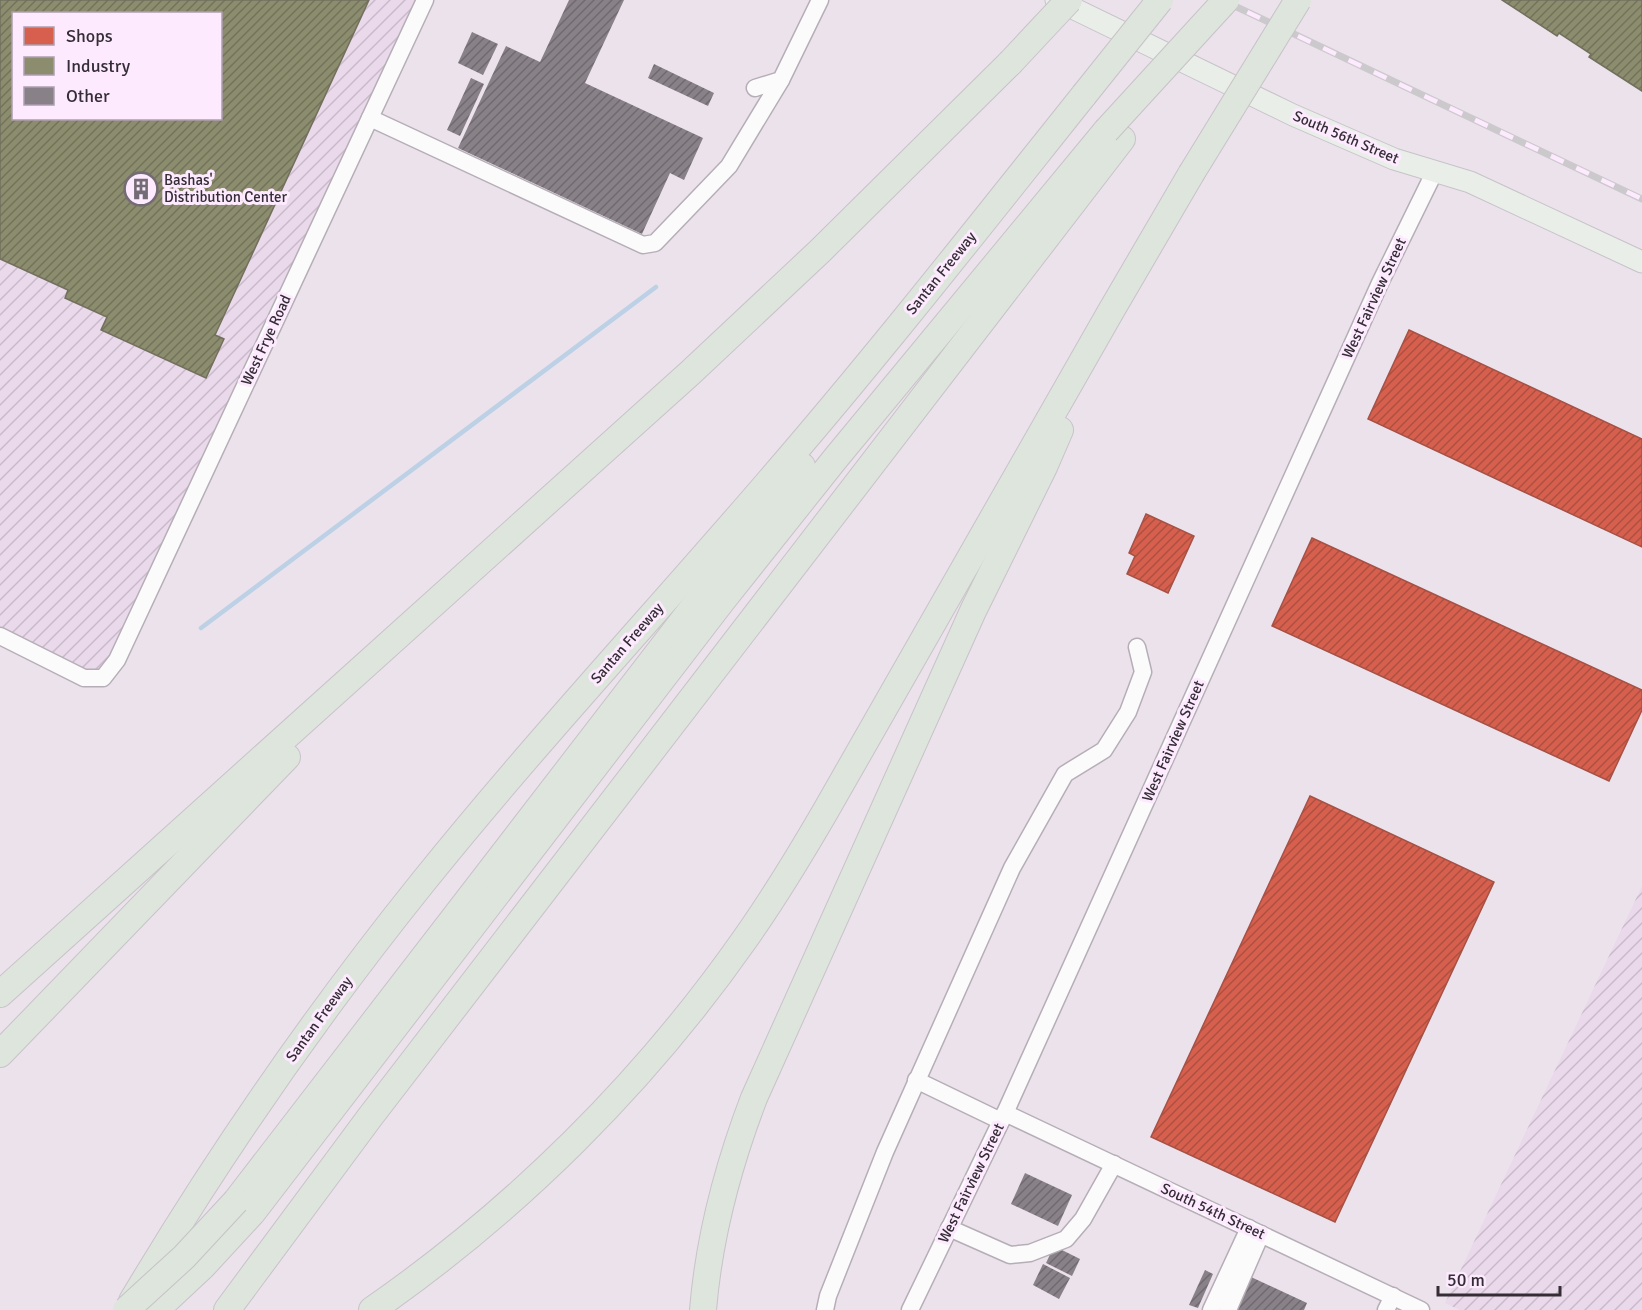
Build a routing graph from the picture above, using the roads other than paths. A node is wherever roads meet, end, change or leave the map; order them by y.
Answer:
1 (425, 0) edge
2 (820, 0) edge
3 (1056, 0) edge
4 (1069, 0) edge
5 (1160, 0) edge
6 (1226, 0) edge
7 (1231, 0) edge
8 (1298, 0) edge
9 (781, 80) junction
10 (755, 88) dead end
11 (370, 118) junction
12 (1114, 135) junction
13 (1435, 171) junction
14 (1642, 262) edge
15 (943, 271) junction
16 (1111, 311) junction
17 (0, 636) edge
18 (1137, 647) dead end
19 (379, 654) junction
20 (0, 994) edge
21 (0, 1054) edge
22 (916, 1080) junction
23 (1003, 1117) junction
24 (1114, 1164) junction
25 (244, 1207) junction
26 (949, 1228) junction
27 (1255, 1231) junction
28 (1389, 1303) edge
29 (126, 1310) edge
30 (156, 1310) edge
31 (227, 1310) edge
32 (372, 1310) edge
33 (703, 1310) edge
34 (825, 1310) edge
35 (910, 1310) edge
36 (1211, 1310) edge
37 (1228, 1310) edge
38 (1421, 1310) edge

1 - 11 street, West Frye Road
2 - 9 street
3 - 13 main road, South 56th Street
4 - 19 highway, bridge
5 - 15 highway, Santan Freeway, bridge
6 - 12 highway, bridge
7 - 12 highway
8 - 16 highway, bridge
9 - 10 street
9 - 11 street
11 - 17 street, West Frye Road
12 - 25 highway
12 - 31 highway
13 - 14 main road, South 56th Street
13 - 23 street, West Fairview Street
15 - 25 highway
15 - 29 highway, Santan Freeway
16 - 32 highway
16 - 33 highway
18 - 22 street
19 - 20 highway
19 - 21 highway
22 - 23 street, South 54th Street
22 - 34 street
23 - 24 street, South 54th Street
23 - 26 street, West Fairview Street
24 - 26 street
24 - 27 street, South 54th Street
25 - 29 highway, bridge
25 - 30 highway
26 - 35 street, West Fairview Street
27 - 28 street, South 54th Street
27 - 36 street
27 - 37 street
28 - 38 street, South 54th Street

